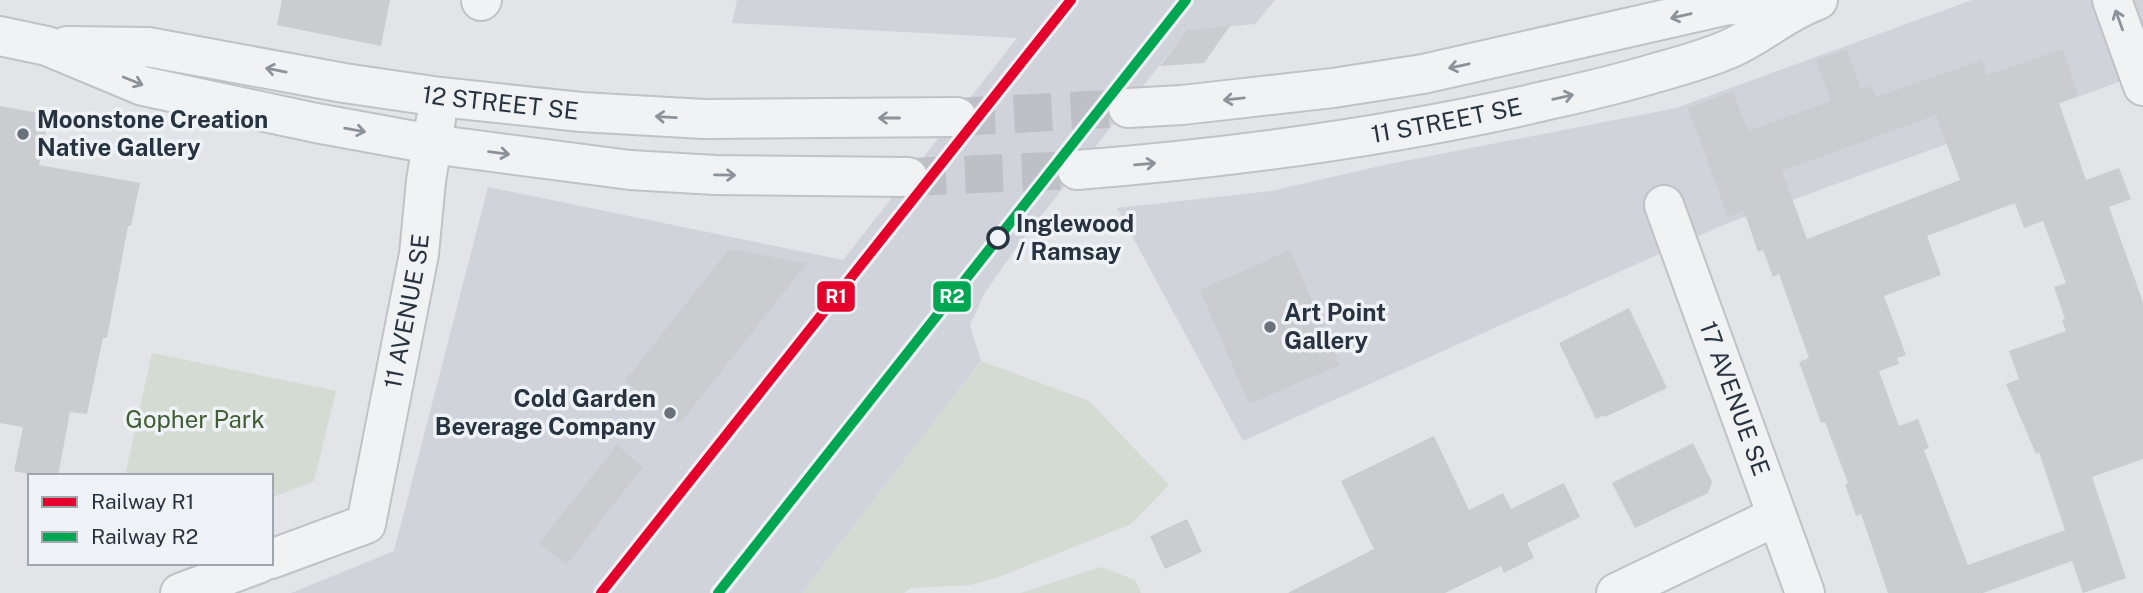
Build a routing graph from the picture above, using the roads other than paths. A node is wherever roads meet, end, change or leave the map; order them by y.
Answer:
1 (2112, 0) edge
2 (1807, 4) edge
3 (0, 36) edge
4 (47, 46) junction
5 (2143, 86) edge
6 (440, 97) junction
7 (1128, 108) tunnel mouth
8 (957, 117) tunnel mouth
9 (431, 145) junction
10 (1077, 170) tunnel mouth
11 (908, 177) tunnel mouth
12 (1664, 205) dead end
13 (1777, 516) junction
14 (273, 558) edge
15 (255, 565) edge
16 (180, 593) edge
17 (1616, 593) edge
18 (1805, 593) edge

5 -> 1 street
2 -> 7 street, 11 STREET SE
10 -> 2 street, 11 STREET SE
3 - 4 street, 12 STREET SE
6 -> 4 street, 12 STREET SE
4 -> 9 street, 12 STREET SE
8 -> 6 street, 12 STREET SE
6 - 9 street, 11 AVENUE SE
9 -> 11 street, 12 STREET SE
9 - 14 street, 11 AVENUE SE
12 - 13 street, 17 AVENUE SE
13 - 17 street
13 - 18 street, 17 AVENUE SE
15 - 16 street

